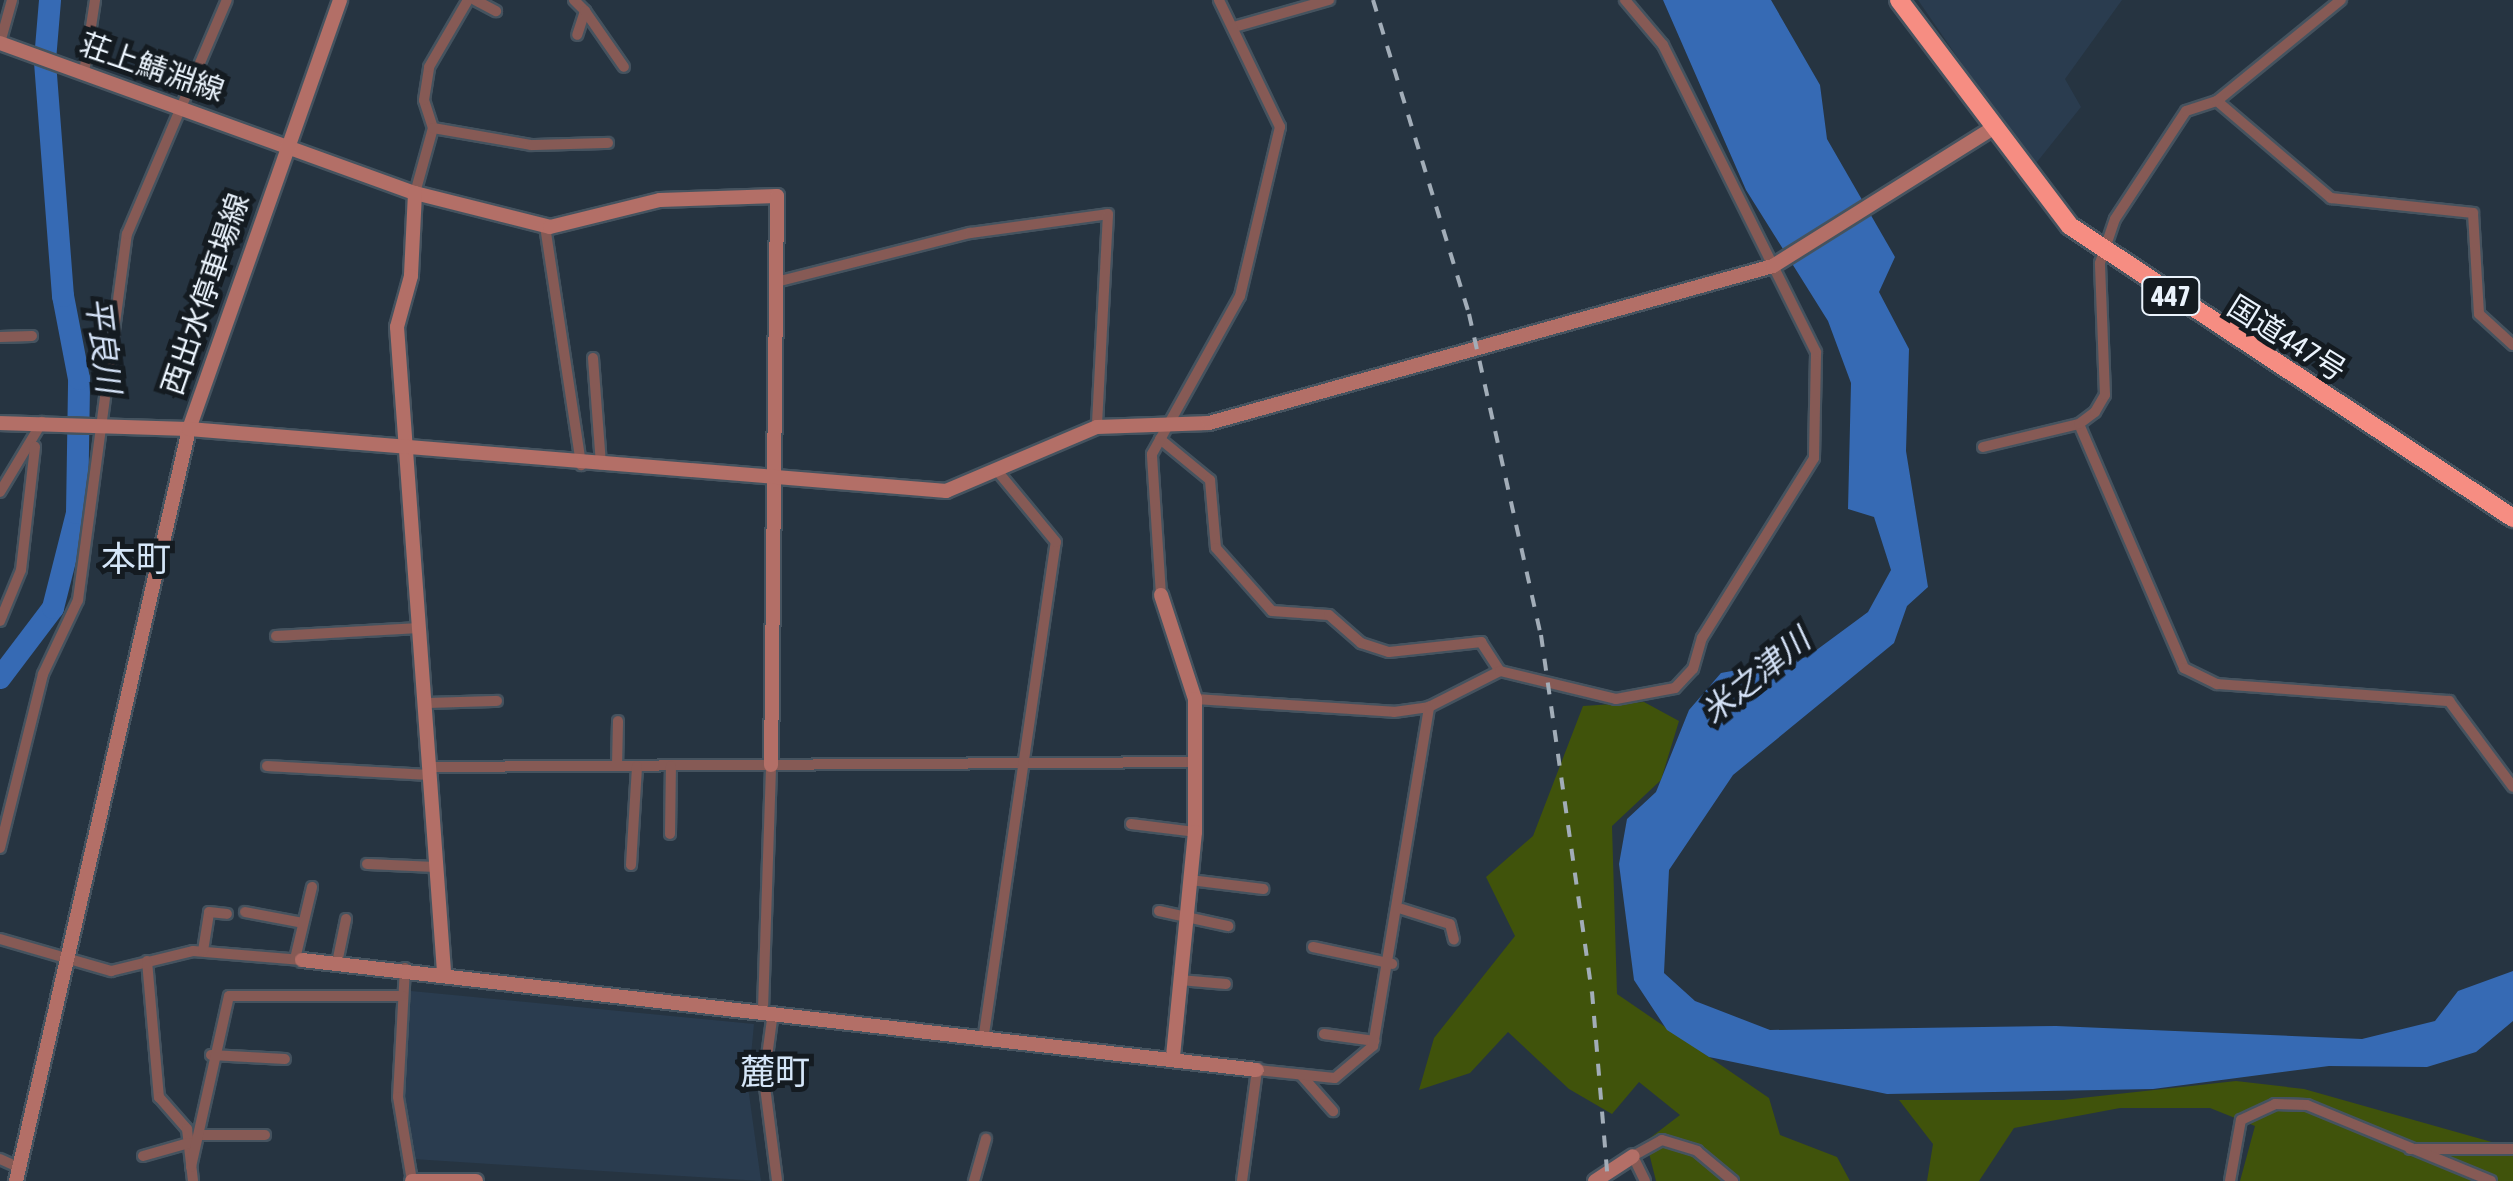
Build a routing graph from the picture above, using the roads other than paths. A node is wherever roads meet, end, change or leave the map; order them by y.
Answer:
1 (12, 0) edge
2 (96, 0) edge
3 (227, 0) edge
4 (340, 0) edge
5 (472, 0) edge
6 (574, 0) edge
7 (1219, 0) edge
8 (1328, 0) edge
9 (1626, 0) edge
10 (1898, 0) edge
11 (2341, 0) edge
12 (496, 11) dead end
13 (585, 11) junction
14 (1234, 26) junction
15 (577, 36) dead end
16 (0, 43) edge
17 (624, 67) dead end
18 (84, 73) junction
19 (2217, 101) junction
20 (184, 107) junction
21 (433, 128) junction
22 (1990, 130) junction
23 (286, 142) junction
24 (608, 142) dead end
25 (414, 193) junction
26 (544, 226) junction
27 (2104, 252) junction
28 (1772, 266) junction
29 (780, 281) junction
30 (32, 336) dead end
31 (0, 337) edge
32 (2513, 345) edge
33 (593, 358) dead end
34 (42, 421) junction
35 (0, 423) edge
36 (2079, 424) junction
37 (105, 427) junction
38 (1097, 427) junction
39 (189, 429) junction
40 (1162, 435) junction
41 (35, 447) junction
42 (1983, 447) dead end
43 (407, 453) junction
44 (580, 464) junction
45 (602, 466) junction
46 (999, 472) junction
47 (778, 479) junction
48 (0, 492) edge
49 (2513, 518) edge
50 (1161, 595) joint
51 (0, 621) edge
52 (419, 628) junction
53 (276, 636) dead end
54 (1500, 672) junction
55 (1195, 700) junction
56 (498, 701) dead end
57 (424, 703) junction
58 (1429, 707) junction
59 (618, 721) dead end
60 (1196, 762) junction
61 (1029, 764) junction
62 (771, 765) junction
63 (267, 766) dead end
64 (617, 766) junction
65 (637, 766) junction
66 (671, 766) junction
67 (429, 771) junction
68 (2513, 787) edge
69 (1132, 824) dead end
70 (1195, 832) junction
71 (670, 834) dead end
72 (0, 848) edge
73 (367, 864) dead end
74 (630, 864) dead end
75 (436, 867) junction
76 (1190, 880) junction
77 (312, 887) dead end
78 (1264, 889) dead end
79 (1402, 909) junction
80 (1159, 910) dead end
81 (245, 912) dead end
82 (226, 914) dead end
83 (1186, 918) junction
84 (346, 919) dead end
85 (304, 923) junction
86 (1228, 926) dead end
87 (0, 939) edge
88 (1454, 940) dead end
89 (1313, 948) dead end
90 (203, 952) junction
91 (298, 960) junction
92 (67, 961) junction
93 (148, 961) junction
94 (337, 963) junction
95 (1392, 964) junction
96 (405, 968) junction
97 (444, 971) junction
98 (1180, 980) junction
99 (1226, 984) dead end
100 (403, 996) junction
101 (768, 1010) junction
102 (984, 1034) junction
103 (1324, 1034) dead end
104 (1374, 1041) junction
105 (211, 1055) junction
106 (285, 1058) dead end
107 (1173, 1058) junction
108 (1257, 1070) junction
109 (1301, 1075) junction
110 (1333, 1111) dead end
111 (199, 1135) junction
112 (265, 1136) dead end
113 (986, 1140) dead end
114 (189, 1143) junction
115 (2513, 1148) edge
116 (2404, 1150) junction
117 (143, 1156) dead end
118 (1633, 1156) junction
119 (0, 1159) edge
120 (191, 1168) junction
121 (18, 1174) edge
122 (193, 1181) edge
123 (412, 1181) edge
124 (476, 1181) edge
125 (777, 1181) edge
126 (974, 1181) edge
127 (1242, 1181) edge
128 (1595, 1181) edge
129 (1645, 1181) edge
130 (1734, 1181) edge
131 (2230, 1181) edge
132 (2491, 1181) edge

1 - 16 street
2 - 18 street
3 - 20 street
4 - 23 street, 西出水停車場線
5 - 12 street
5 - 21 street
6 - 13 street
7 - 14 street
8 - 14 street
9 - 28 street
10 - 22 highway, 国道447号 / 447
11 - 19 street
13 - 15 street
13 - 17 street
14 - 40 street
16 - 18 street, 荘上鯖淵線
18 - 20 street, 荘上鯖淵線
19 - 27 street
19 - 32 street
20 - 23 street, 荘上鯖淵線
20 - 37 street
21 - 24 street
21 - 25 street
22 - 27 highway, 国道447号 / 447
22 - 28 street
23 - 25 street, 荘上鯖淵線
23 - 39 street, 西出水停車場線
25 - 26 street, 荘上鯖淵線
25 - 43 street
26 - 29 street
26 - 44 street
27 - 36 street
27 - 49 highway, 国道447号 / 447
28 - 40 street
28 - 54 street
29 - 38 street
29 - 47 street
30 - 31 street
33 - 45 street
34 - 35 street, 西出水停車場線
34 - 37 street, 西出水停車場線
34 - 41 street
36 - 42 street
36 - 68 street
37 - 39 street, 西出水停車場線
37 - 72 street
38 - 40 street
38 - 46 street
39 - 43 street
39 - 92 street
40 - 50 street
40 - 54 street
41 - 48 street
41 - 51 street
43 - 44 street
43 - 52 street
44 - 45 street
45 - 47 street
46 - 47 street
46 - 61 street
47 - 62 street
50 - 55 street
52 - 53 street
52 - 57 street
54 - 58 street
55 - 58 street
55 - 60 street
56 - 57 street
57 - 67 street
58 - 79 street
59 - 64 street
60 - 61 street
60 - 70 street
61 - 62 street
61 - 102 street
62 - 66 street
62 - 101 street
63 - 67 street
64 - 65 street
64 - 67 street
65 - 66 street
65 - 74 street
66 - 71 street
67 - 75 street
69 - 70 street
70 - 76 street
73 - 75 street
75 - 97 street
76 - 78 street
76 - 83 street
77 - 85 street
79 - 88 street
79 - 95 street
80 - 83 street
81 - 85 street
82 - 90 street
83 - 86 street
83 - 98 street
84 - 94 street
85 - 91 street
87 - 92 street
89 - 95 street
90 - 91 street
90 - 93 street
91 - 94 street
92 - 93 street
92 - 121 street
93 - 114 street
94 - 96 street
95 - 104 street
96 - 97 street
96 - 100 street
97 - 101 street
98 - 99 street
98 - 107 street
100 - 105 street
100 - 123 street
101 - 102 street
101 - 125 street
102 - 107 street
103 - 104 street
104 - 109 street
105 - 106 street
105 - 111 street
107 - 108 street
108 - 109 street
108 - 127 street
109 - 110 street
111 - 112 street
111 - 120 street
113 - 126 street
114 - 117 street
114 - 120 street
115 - 116 street
116 - 131 street
116 - 132 street
118 - 128 street
118 - 129 street
118 - 130 street
119 - 121 street
120 - 122 street
123 - 124 street

